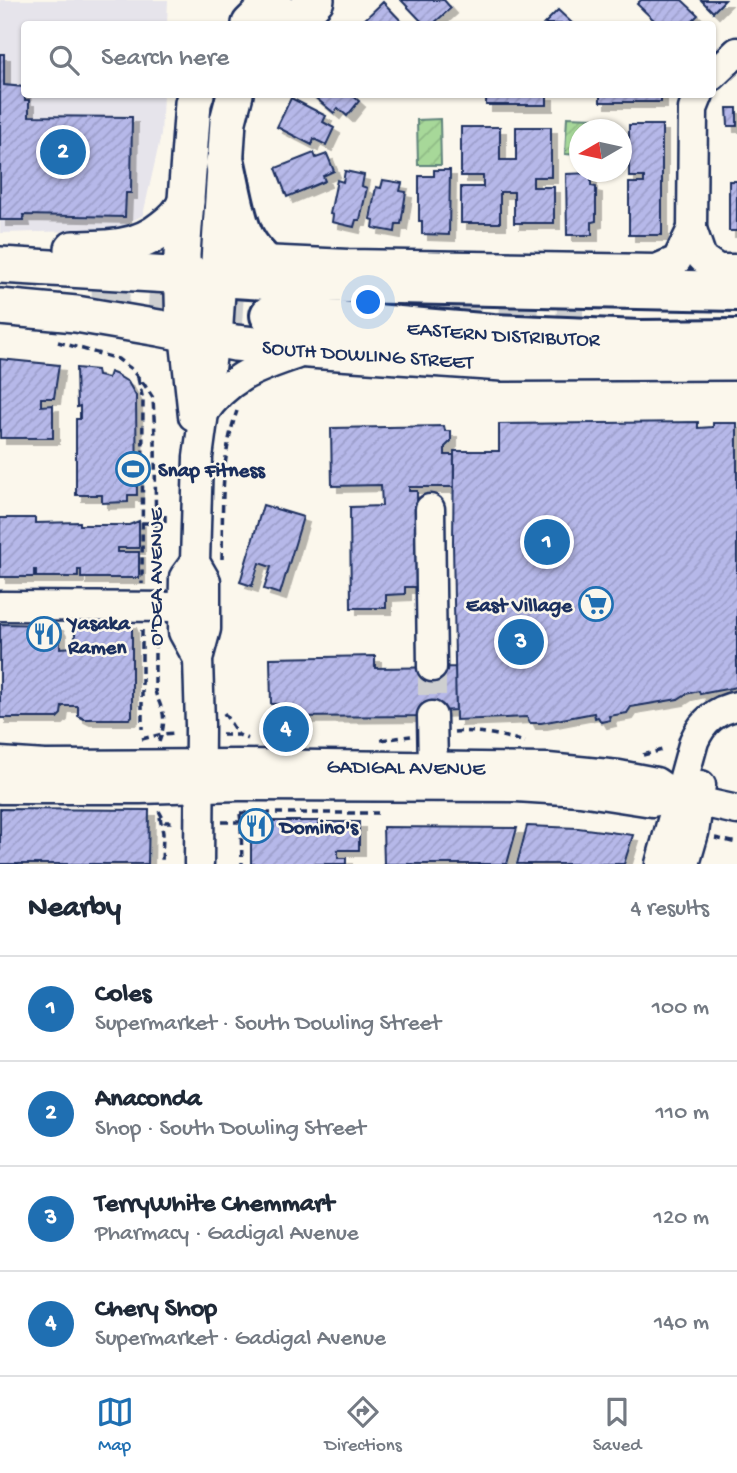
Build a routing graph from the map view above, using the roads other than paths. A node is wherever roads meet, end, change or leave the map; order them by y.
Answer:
1 (274, 0) edge
2 (316, 0) edge
3 (253, 21) edge
4 (295, 21) edge
5 (737, 52) edge
6 (716, 72) edge
7 (195, 98) edge
8 (234, 98) edge
9 (697, 98) edge
10 (225, 163) junction
11 (186, 202) junction
12 (692, 229) junction
13 (0, 249) edge
14 (262, 260) junction
15 (0, 265) edge
16 (737, 269) edge
17 (200, 276) junction
18 (299, 282) junction
19 (737, 291) edge
20 (0, 307) edge
21 (583, 313) tunnel mouth
22 (737, 313) edge
23 (270, 314) tunnel mouth
24 (199, 336) junction
25 (737, 339) edge
26 (309, 350) junction
27 (737, 362) edge
28 (203, 415) junction
29 (198, 457) junction
30 (430, 509) dead end
31 (195, 562) junction
32 (0, 606) edge
33 (184, 607) junction
34 (198, 659) junction
35 (432, 667) tunnel mouth
36 (737, 706) edge
37 (432, 716) tunnel mouth
38 (737, 720) edge
39 (0, 762) edge
40 (433, 766) junction
41 (199, 776) junction
42 (0, 789) edge
43 (689, 799) junction
44 (737, 810) edge
45 (199, 864) edge
46 (660, 864) edge
47 (685, 864) edge

1 - 3 main road
2 - 4 main road
5 - 6 street
7 - 11 main road
8 - 10 main road
9 - 12 street
10 - 14 highway
10 - 17 main road
11 - 13 main road
11 - 17 main road
12 - 14 street
12 - 16 street
14 - 18 highway
15 - 17 main road
17 - 18 highway
17 - 24 main road
18 - 19 highway
20 - 24 main road, SOUTH DOWLING STREET
21 - 22 highway, EASTERN DISTRIBUTOR
23 - 25 highway, EASTERN DISTRIBUTOR
24 - 26 main road, SOUTH DOWLING STREET
24 - 28 street, O'DEA AVENUE
24 - 29 street, O'DEA AVENUE
26 - 27 main road, SOUTH DOWLING STREET
26 - 28 street
28 - 29 street, O'DEA AVENUE
29 - 31 street, O'DEA AVENUE
30 - 35 street
31 - 33 street, O'DEA AVENUE
31 - 34 street, O'DEA AVENUE
32 - 33 street
33 - 34 street, O'DEA AVENUE
34 - 41 street, O'DEA AVENUE
36 - 43 street
37 - 40 street
38 - 43 street
39 - 41 street, GADIGAL AVENUE
40 - 41 street, GADIGAL AVENUE
40 - 43 street, GADIGAL AVENUE
41 - 42 street, GADIGAL AVENUE
41 - 43 street, GADIGAL AVENUE
41 - 45 street, O'DEA AVENUE
43 - 44 street, GADIGAL AVENUE
43 - 46 street
43 - 47 street

